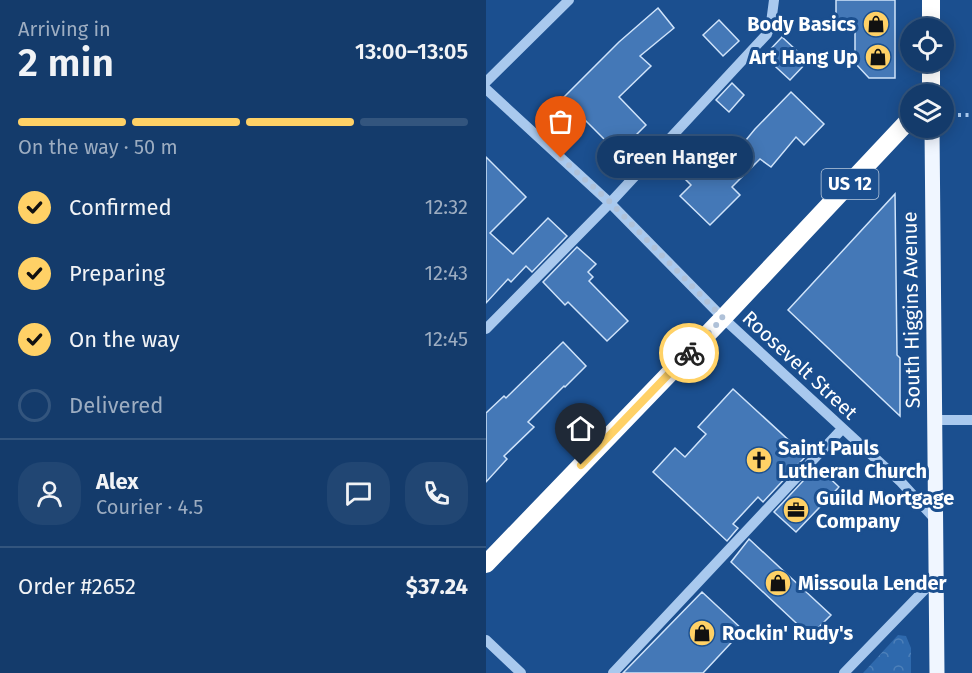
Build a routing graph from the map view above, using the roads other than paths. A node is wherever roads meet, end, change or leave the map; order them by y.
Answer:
1 (569, 0) edge
2 (774, 0) edge
3 (931, 0) edge
4 (932, 18) edge
5 (486, 82) edge
6 (486, 90) edge
7 (900, 130) edge
8 (932, 138) edge
9 (610, 202) junction
10 (723, 318) junction
11 (486, 329) edge
12 (935, 420) junction
13 (972, 420) edge
14 (842, 429) junction
15 (934, 518) junction
16 (486, 564) edge
17 (935, 579) junction
18 (486, 640) edge
19 (521, 673) edge
20 (613, 673) edge
21 (844, 673) edge
22 (937, 673) edge

1 - 5 street
2 - 9 street
3 - 4 highway
6 - 9 street, Roosevelt Street
7 - 10 highway, US 12
8 - 12 main road, South Higgins Avenue
9 - 10 street, Roosevelt Street
9 - 11 street
10 - 14 street, Roosevelt Street
10 - 16 highway, US 12
12 - 13 street
12 - 15 main road, South Higgins Avenue
14 - 15 street, Roosevelt Street
14 - 20 street
15 - 17 main road, South Higgins Avenue
17 - 21 street
17 - 22 main road, South Higgins Avenue
18 - 19 street

